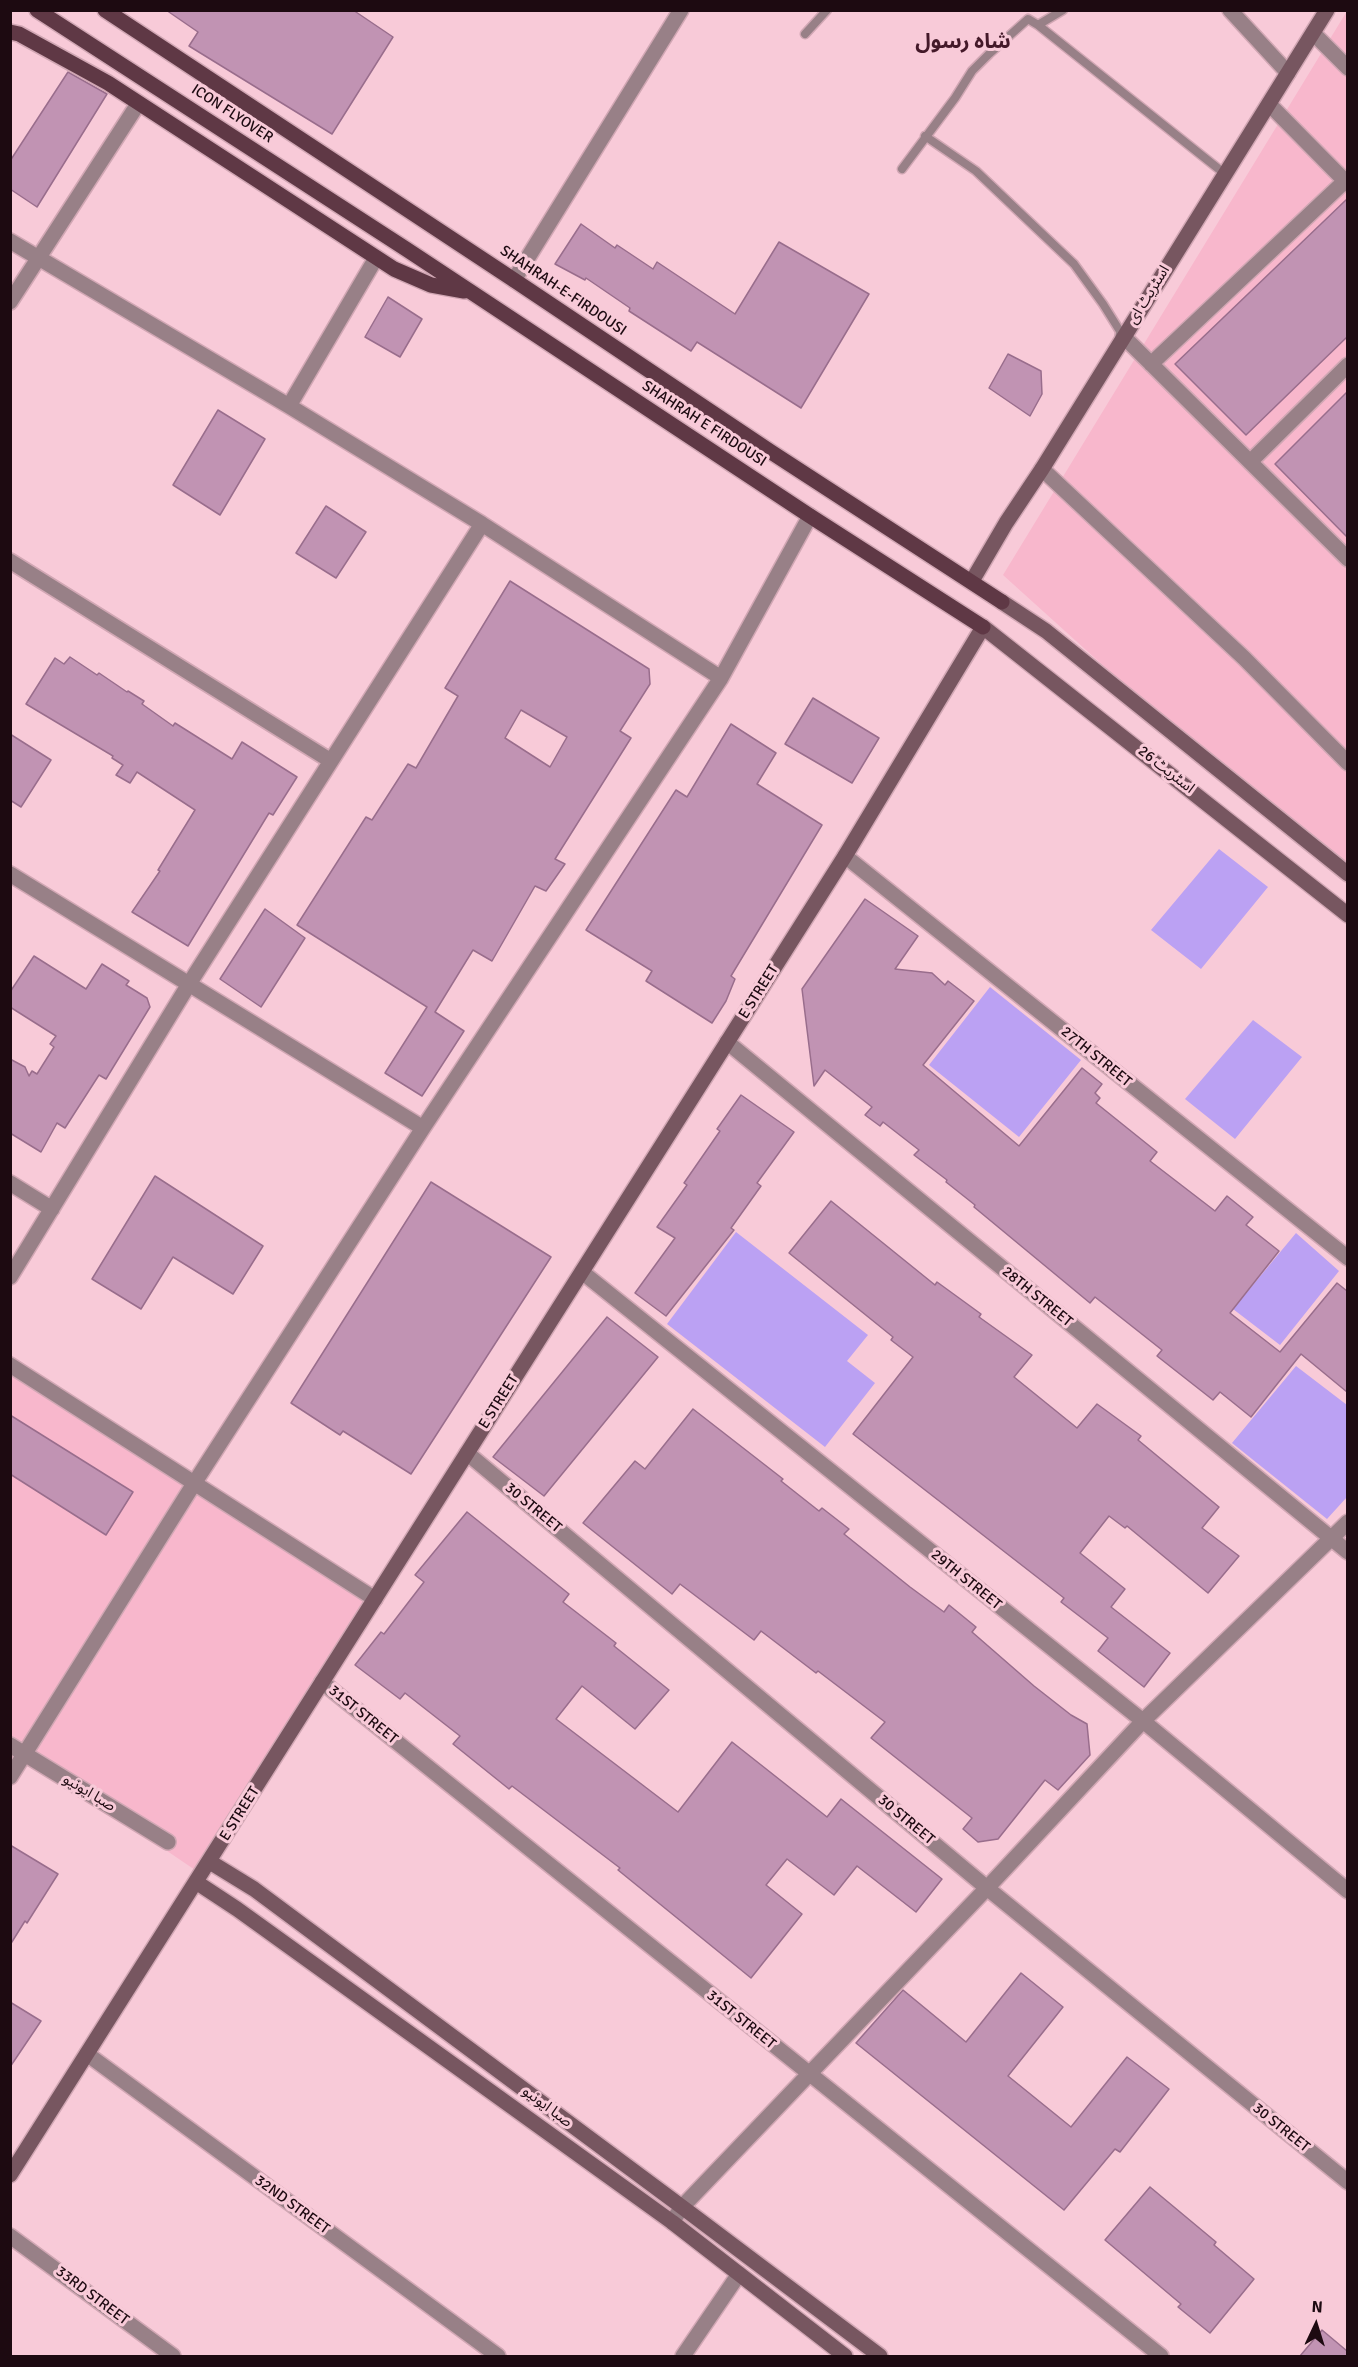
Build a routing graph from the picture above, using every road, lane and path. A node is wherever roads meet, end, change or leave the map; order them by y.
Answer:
1 (37, 10) edge
2 (105, 10) edge
3 (681, 10) edge
4 (827, 10) edge
5 (1063, 10) edge
6 (1230, 10) edge
7 (1328, 10) edge
8 (1038, 26) junction
9 (10, 32) edge
10 (1313, 33) junction
11 (805, 34) dead end
12 (1347, 68) edge
13 (1288, 73) junction
14 (138, 104) junction
15 (1269, 104) junction
16 (925, 136) junction
17 (902, 169) dead end
18 (1225, 174) junction
19 (1346, 182) edge
20 (10, 241) edge
21 (406, 249) joint
22 (39, 257) junction
23 (376, 258) junction
24 (514, 280) junction
25 (473, 293) junction
26 (10, 302) edge
27 (1123, 336) junction
28 (1151, 364) junction
29 (1347, 365) edge
30 (290, 406) junction
31 (1250, 462) junction
32 (1042, 470) junction
33 (810, 516) junction
34 (482, 524) junction
35 (1347, 559) edge
36 (10, 561) edge
37 (972, 581) junction
38 (982, 627) junction
39 (720, 678) junction
40 (331, 761) junction
41 (1347, 763) edge
42 (845, 856) junction
43 (10, 874) edge
44 (1347, 874) edge
45 (1347, 915) edge
46 (189, 984) junction
47 (727, 1042) junction
48 (423, 1128) junction
49 (10, 1183) edge
50 (52, 1209) junction
51 (1347, 1258) edge
52 (582, 1272) junction
53 (10, 1277) edge
54 (10, 1365) edge
55 (467, 1453) junction
56 (195, 1482) junction
57 (1347, 1522) edge
58 (1332, 1539) junction
59 (1347, 1552) edge
60 (375, 1599) junction
61 (322, 1682) junction
62 (1143, 1721) junction
63 (10, 1745) edge
64 (26, 1755) junction
65 (10, 1777) edge
66 (168, 1842) dead end
67 (210, 1862) junction
68 (196, 1882) junction
69 (987, 1888) junction
70 (1347, 1891) edge
71 (87, 2054) junction
72 (809, 2075) junction
73 (10, 2175) edge
74 (1347, 2182) edge
75 (682, 2207) junction
76 (672, 2222) junction
77 (10, 2236) edge
78 (739, 2274) junction
79 (173, 2356) edge
80 (498, 2356) edge
81 (683, 2356) edge
82 (845, 2356) edge
83 (880, 2356) edge
84 (1161, 2356) edge

1 - 21 main road, ICON FLYOVER
2 - 24 main road, SHAHRAH-E-FIRDOUSI
3 - 24 street
4 - 11 lane
5 - 8 lane
6 - 13 street
7 - 10 main road, اسٹریٹ ای
8 - 16 lane
8 - 18 lane
9 - 14 main road
10 - 12 street
10 - 13 main road, اسٹریٹ ای
13 - 15 main road, اسٹریٹ ای
14 - 22 street
14 - 23 main road
15 - 18 main road, اسٹریٹ ای
15 - 19 street
16 - 17 lane
16 - 27 lane
18 - 27 main road, اسٹریٹ ای
19 - 28 street
20 - 22 street
21 - 25 main road, SHAHRAH E FIRDOUSI
22 - 26 street
22 - 30 street
23 - 25 main road
23 - 30 street
24 - 37 main road, SHAHRAH-E-FIRDOUSI
25 - 33 main road, SHAHRAH E FIRDOUSI
27 - 28 street
27 - 32 main road, اسٹریٹ ای
28 - 31 street
29 - 31 street
30 - 34 street
31 - 35 street
32 - 37 main road, اسٹریٹ ای
32 - 41 street
33 - 38 main road, SHAHRAH E FIRDOUSI
33 - 39 street
34 - 39 street
34 - 40 street
36 - 40 street
37 - 44 main road, SHAHRAH-E-FIRDOUSI
38 - 42 main road, E STREET
38 - 45 main road, اسٹریٹ 26
39 - 48 street
40 - 46 street
42 - 47 main road, E STREET
42 - 51 street, 27TH STREET
43 - 46 street
46 - 48 street
46 - 50 street
47 - 52 main road, E STREET
47 - 58 street, 28TH STREET
48 - 56 street
49 - 50 street
50 - 53 street
52 - 55 main road, E STREET
52 - 62 street, 29TH STREET
54 - 56 street
55 - 60 main road, E STREET
55 - 69 street, 30 STREET
56 - 60 street
56 - 64 street
57 - 58 street
58 - 59 street, 28TH STREET
58 - 62 street
60 - 61 main road, E STREET
61 - 67 main road, E STREET
61 - 72 street, 31ST STREET
62 - 69 street
62 - 70 street, 29TH STREET
63 - 64 street, صبا ایونیو
64 - 65 street
64 - 66 street, صبا ایونیو
67 - 68 main road, E STREET
67 - 75 main road, صبا ایونیو
68 - 71 main road, E STREET
68 - 76 main road, صبا ایونیو
69 - 72 street
69 - 74 street, 30 STREET
71 - 73 main road, E STREET
71 - 80 street, 32ND STREET
72 - 75 street
72 - 84 street, 31ST STREET
75 - 76 street
75 - 83 main road, صبا ایونیو
76 - 78 main road, صبا ایونیو
77 - 79 street, 33RD STREET
78 - 81 street
78 - 82 main road, صبا ایونیو

